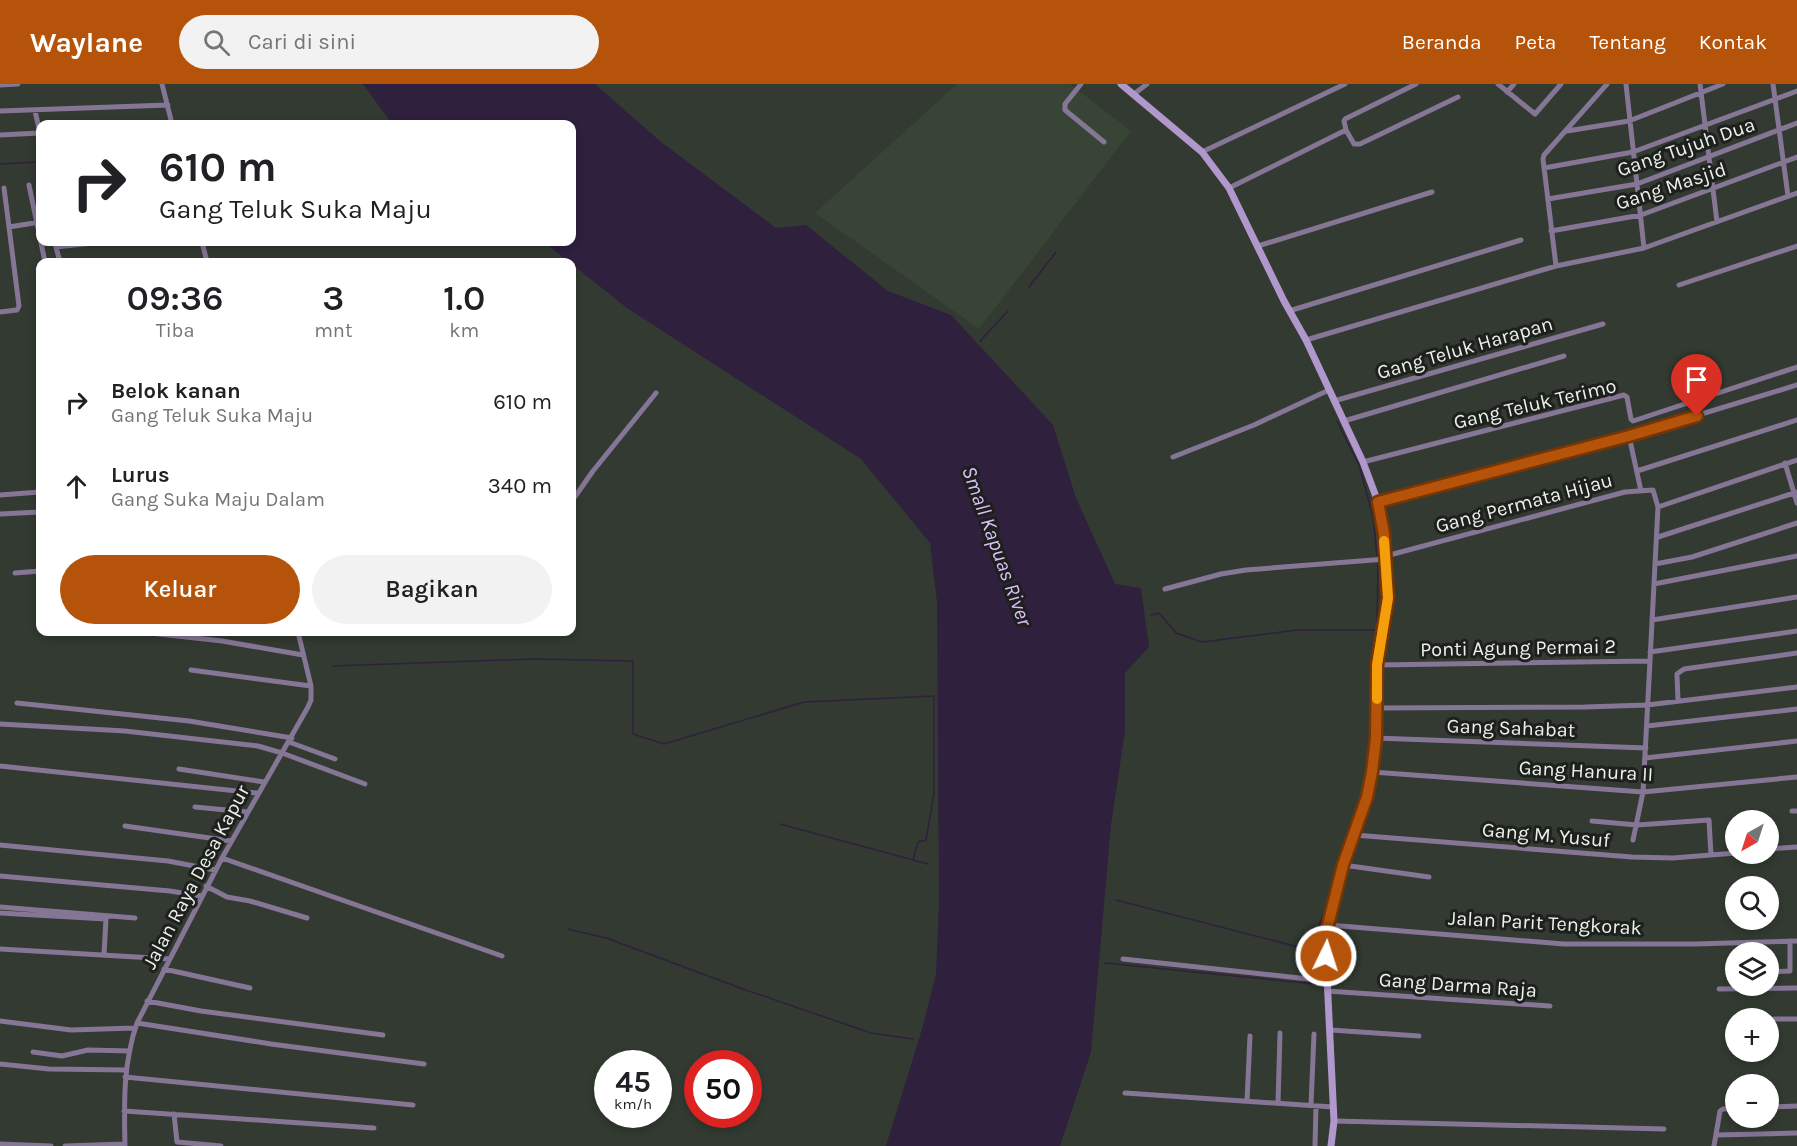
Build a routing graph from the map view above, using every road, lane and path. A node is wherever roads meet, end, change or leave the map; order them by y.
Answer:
1 (18, 84) edge
2 (169, 84) edge
3 (1081, 84) edge
4 (1121, 84) edge
5 (1147, 84) edge
6 (1345, 84) edge
7 (1416, 84) edge
8 (1498, 84) edge
9 (1514, 84) edge
10 (1562, 84) edge
11 (1607, 84) edge
12 (1634, 84) edge
13 (1700, 84) edge
14 (1723, 84) edge
15 (1773, 84) edge
16 (162, 85) edge
17 (1626, 85) edge
18 (0, 86) edge
19 (1797, 91) edge
20 (1507, 92) junction
21 (1702, 92) junction
22 (1134, 94) junction
23 (1458, 97) dead end
24 (1775, 99) junction
25 (168, 105) junction
26 (0, 111) edge
27 (35, 111) junction
28 (37, 120) edge
29 (171, 120) edge
30 (1629, 121) junction
31 (1797, 123) edge
32 (1704, 125) junction
33 (1346, 130) junction
34 (1779, 130) junction
35 (1566, 132) junction
36 (36, 133) edge
37 (0, 135) edge
38 (1104, 142) dead end
39 (1202, 152) junction
40 (1633, 152) junction
41 (1709, 156) junction
42 (1797, 158) edge
43 (1782, 163) junction
44 (1544, 168) junction
45 (1637, 184) junction
46 (29, 185) dead end
47 (4, 188) dead end
48 (1229, 188) junction
49 (1712, 190) junction
50 (1432, 192) dead end
51 (1797, 193) edge
52 (1788, 196) junction
53 (1548, 199) junction
54 (36, 214) edge
55 (1641, 215) junction
56 (36, 222) edge
57 (1717, 222) junction
58 (9, 227) junction
59 (1551, 231) junction
60 (1521, 240) dead end
61 (1258, 246) junction
62 (1797, 246) edge
63 (1644, 248) junction
64 (1556, 266) junction
65 (1679, 285) dead end
66 (1289, 311) junction
67 (0, 312) edge
68 (1603, 324) dead end
69 (1306, 340) junction
70 (1564, 356) dead end
71 (1797, 367) edge
72 (1797, 385) edge
73 (1329, 390) junction
74 (656, 393) dead end
75 (1334, 401) junction
76 (1797, 420) edge
77 (1344, 421) junction
78 (1629, 436) junction
79 (1173, 457) dead end
80 (1797, 460) edge
81 (1363, 462) junction
82 (1785, 463) junction
83 (1637, 471) junction
84 (1641, 491) junction
85 (36, 492) edge
86 (1796, 492) edge
87 (0, 495) edge
88 (576, 495) edge
89 (1378, 502) junction
90 (1797, 503) edge
91 (1658, 507) junction
92 (36, 512) edge
93 (0, 514) edge
94 (1797, 523) edge
95 (1658, 537) junction
96 (1797, 556) edge
97 (1386, 557) junction
98 (1655, 564) junction
99 (36, 571) edge
100 (15, 573) dead end
101 (1654, 584) junction
102 (1165, 589) dead end
103 (1797, 597) edge
104 (1652, 620) junction
105 (1797, 631) edge
106 (177, 636) edge
107 (299, 636) edge
108 (1650, 652) junction
109 (1797, 653) edge
110 (303, 655) junction
111 (1650, 661) junction
112 (1377, 665) junction
113 (191, 670) dead end
114 (311, 686) junction
115 (1797, 687) edge
116 (1678, 701) junction
117 (17, 703) dead end
118 (1647, 705) junction
119 (1377, 708) junction
120 (1797, 709) edge
121 (0, 724) edge
122 (1647, 726) junction
123 (1376, 738) junction
124 (290, 740) junction
125 (1797, 741) edge
126 (1646, 748) junction
127 (282, 753) junction
128 (1645, 758) junction
129 (335, 759) dead end
130 (0, 766) edge
131 (179, 769) dead end
132 (1372, 772) junction
133 (1797, 777) edge
134 (264, 783) junction
135 (365, 784) dead end
136 (1643, 792) junction
137 (257, 793) junction
138 (195, 807) dead end
139 (247, 812) junction
140 (1592, 821) dead end
141 (1637, 825) junction
142 (125, 826) dead end
143 (1354, 835) junction
144 (1633, 840) dead end
145 (231, 841) junction
146 (0, 845) edge
147 (1797, 847) edge
148 (1779, 848) edge
149 (1725, 853) edge
150 (1711, 855) junction
151 (222, 858) junction
152 (1343, 865) junction
153 (215, 870) junction
154 (0, 876) edge
155 (1429, 877) dead end
156 (206, 886) junction
157 (201, 896) junction
158 (0, 907) edge
159 (0, 913) edge
160 (135, 918) dead end
161 (307, 918) dead end
162 (1328, 925) junction
163 (1794, 941) edge
164 (0, 949) edge
165 (104, 954) junction
166 (502, 956) dead end
167 (170, 959) junction
168 (1123, 959) dead end
169 (164, 969) junction
170 (1779, 972) edge
171 (1327, 981) junction
172 (250, 988) dead end
173 (1779, 988) edge
174 (1797, 988) edge
175 (1719, 989) dead end
176 (1725, 989) edge
177 (1328, 991) junction
178 (147, 1001) junction
179 (1550, 1006) dead end
180 (1797, 1018) edge
181 (1779, 1019) edge
182 (0, 1021) edge
183 (136, 1025) junction
184 (1330, 1030) junction
185 (1280, 1033) dead end
186 (1314, 1034) dead end
187 (383, 1035) dead end
188 (1250, 1036) dead end
189 (1419, 1036) dead end
190 (130, 1051) junction
191 (33, 1052) dead end
192 (0, 1064) edge
193 (424, 1064) dead end
194 (126, 1070) junction
195 (125, 1077) junction
196 (1125, 1094) dead end
197 (1247, 1101) junction
198 (1278, 1103) junction
199 (413, 1105) dead end
200 (1313, 1106) junction
201 (1797, 1106) edge
202 (1333, 1107) junction
203 (1779, 1107) edge
204 (1725, 1109) edge
205 (124, 1111) junction
206 (174, 1114) junction
207 (1334, 1121) junction
208 (374, 1128) dead end
209 (1664, 1129) dead end
210 (1797, 1133) edge
211 (1716, 1135) junction
212 (0, 1144) edge
213 (125, 1145) edge
214 (51, 1146) edge
215 (65, 1146) edge
216 (221, 1146) edge
217 (1315, 1146) edge
218 (1331, 1146) edge
219 (1714, 1146) edge

1 - 18 street
2 - 16 street
3 - 38 street
4 - 22 main road
5 - 22 street
6 - 39 street
7 - 33 street
8 - 20 street
9 - 20 street
10 - 20 street
11 - 35 street
12 - 17 street
13 - 21 street
14 - 21 street
15 - 24 street
16 - 25 street
17 - 30 street
19 - 24 street
21 - 30 street
21 - 32 street
22 - 39 main road
23 - 33 street
24 - 32 street
24 - 34 street
25 - 27 street
25 - 29 street
26 - 27 street
27 - 28 street
30 - 35 street
30 - 40 street
31 - 34 street, Gang Tujuh Dua
32 - 40 street
32 - 41 street
33 - 48 street
34 - 41 street, Gang Tujuh Dua
34 - 43 street
35 - 44 street
36 - 37 street
39 - 48 main road
40 - 44 street
40 - 45 street
41 - 45 street, Gang Tujuh Dua
41 - 49 street
42 - 43 street, Gang Masjid
43 - 49 street, Gang Masjid
43 - 52 street
44 - 53 street
45 - 53 street, Gang Tujuh Dua
45 - 55 street
46 - 54 street
47 - 58 street
48 - 61 main road
49 - 55 street, Gang Masjid
49 - 57 street
50 - 61 street
51 - 52 street
52 - 57 street
53 - 59 street
55 - 59 street, Gang Masjid
55 - 63 street
56 - 58 street
57 - 63 street
58 - 67 street
59 - 64 street
60 - 66 street
61 - 66 main road
62 - 65 street
63 - 64 street
64 - 69 street
66 - 69 main road
68 - 75 street, Gang Teluk Harapan
69 - 73 main road
70 - 77 street
71 - 81 street, Gang Teluk Terimo
72 - 78 street
73 - 75 main road
73 - 79 street
74 - 88 street
75 - 77 main road
76 - 83 street
77 - 81 main road
78 - 83 street
78 - 89 street
80 - 82 street
81 - 89 main road
82 - 86 street
82 - 91 street
83 - 84 street
84 - 91 street, Gang Permata Hijau
84 - 97 street, Gang Permata Hijau
85 - 87 street
86 - 90 street
86 - 95 street
89 - 97 main road
91 - 95 street
92 - 93 street
94 - 98 street
95 - 98 street
96 - 101 street
97 - 102 street, Gang Permata Hijau
97 - 112 main road
98 - 101 street
99 - 100 street
101 - 104 street
103 - 104 street
104 - 108 street
105 - 108 street
106 - 110 street
107 - 110 street, Jalan Raya Desa Kapur
108 - 111 street
109 - 116 street
110 - 114 street, Jalan Raya Desa Kapur
111 - 112 street, Ponti Agung Permai 2
111 - 118 street
112 - 119 main road
113 - 114 street
114 - 124 street, Jalan Raya Desa Kapur
115 - 116 street
116 - 118 street
117 - 124 street
118 - 119 street
118 - 122 street
119 - 123 main road
120 - 122 street
121 - 127 street
122 - 126 street
123 - 126 street, Gang Sahabat
123 - 132 main road
124 - 127 street, Jalan Raya Desa Kapur
124 - 129 street
125 - 128 street
126 - 128 street
127 - 134 street, Jalan Raya Desa Kapur
127 - 135 street
128 - 136 street
130 - 137 street
131 - 134 street
132 - 136 street, Gang Hanura II
132 - 143 main road
133 - 136 street, Gang Hanura II
134 - 137 street, Jalan Raya Desa Kapur
136 - 141 street
137 - 139 street, Jalan Raya Desa Kapur
138 - 139 street
139 - 145 street, Jalan Raya Desa Kapur
140 - 141 street
141 - 144 street
141 - 150 street
142 - 145 street
143 - 150 street, Gang M. Yusuf
143 - 152 main road
145 - 151 street, Jalan Raya Desa Kapur
146 - 153 street
147 - 148 street
149 - 150 street, Gang M. Yusuf
151 - 153 street, Jalan Raya Desa Kapur
151 - 166 street
152 - 155 street
152 - 162 main road
153 - 156 street, Jalan Raya Desa Kapur
154 - 157 street
156 - 157 street, Jalan Raya Desa Kapur
156 - 161 street
157 - 167 street, Jalan Raya Desa Kapur
158 - 160 street
159 - 165 street
162 - 163 street, Jalan Parit Tengkorak
162 - 171 main road
163 - 170 street
164 - 165 street
165 - 167 street
167 - 169 street, Jalan Raya Desa Kapur
168 - 171 street
169 - 172 street
169 - 178 street, Jalan Raya Desa Kapur
171 - 177 main road
173 - 174 street
175 - 176 street
177 - 179 street, Gang Darma Raja
177 - 184 main road
178 - 183 street, Jalan Raya Desa Kapur
178 - 187 street
180 - 181 street
182 - 183 street
183 - 190 street, Jalan Raya Desa Kapur
183 - 193 street
184 - 189 street
184 - 202 main road
185 - 198 street
186 - 200 street
188 - 197 street
190 - 191 street
190 - 194 street, Jalan Raya Desa Kapur
192 - 194 street
194 - 195 street, Jalan Raya Desa Kapur
195 - 199 street
195 - 205 street, Jalan Raya Desa Kapur
196 - 197 street
197 - 198 street
198 - 200 street
200 - 202 street
200 - 217 street
201 - 203 street
202 - 207 main road
204 - 211 street
205 - 206 street
205 - 213 street, Jalan Raya Desa Kapur
206 - 208 street
206 - 216 street
207 - 209 street
207 - 218 main road
210 - 211 street
211 - 219 street
212 - 214 street
213 - 215 street

